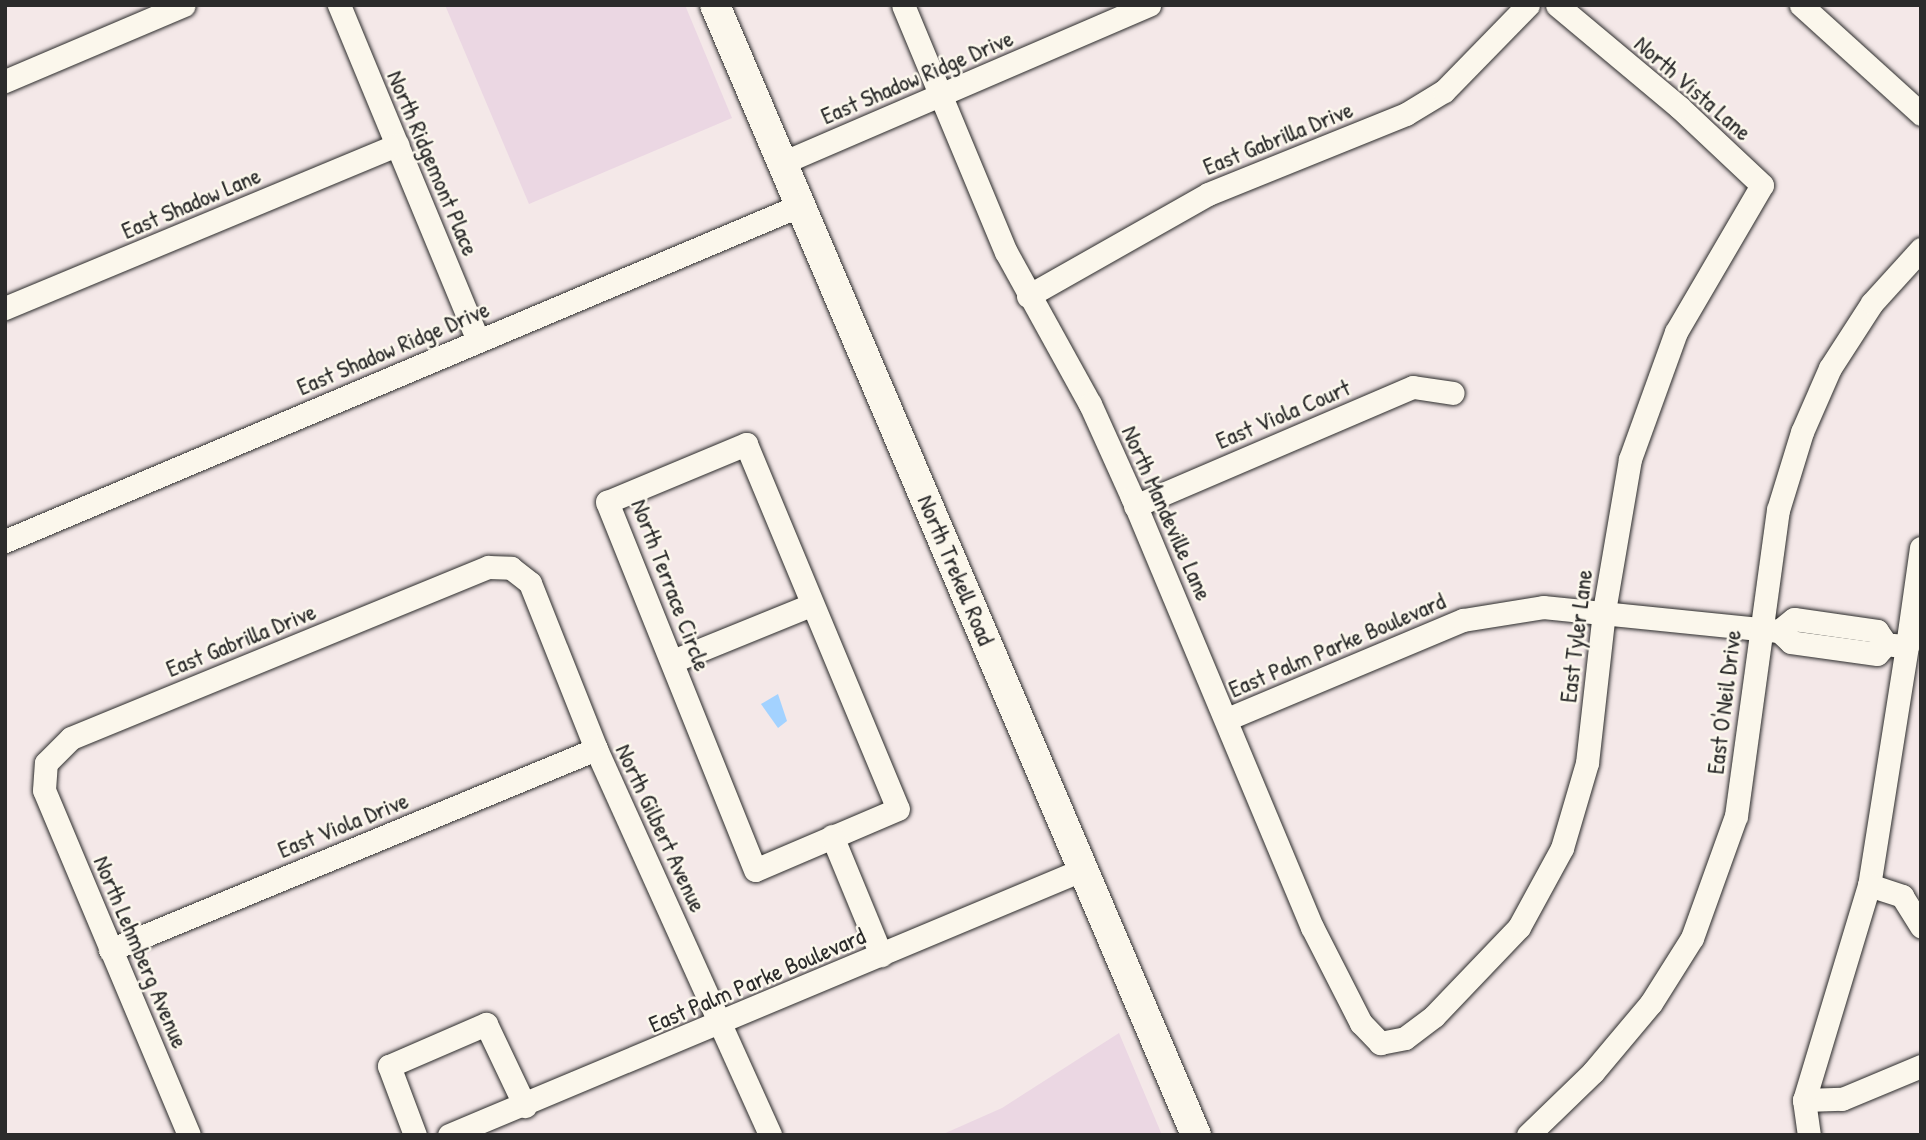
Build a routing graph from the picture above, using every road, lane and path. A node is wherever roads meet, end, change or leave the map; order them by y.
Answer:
1 (184, 5) edge
2 (339, 5) edge
3 (715, 5) edge
4 (903, 5) edge
5 (1149, 5) edge
6 (1528, 5) edge
7 (1557, 5) edge
8 (1801, 5) edge
9 (5, 81) edge
10 (941, 95) junction
11 (1921, 114) edge
12 (397, 145) junction
13 (782, 163) junction
14 (1762, 185) joint
15 (801, 205) junction
16 (1921, 249) edge
17 (1028, 296) junction
18 (5, 308) edge
19 (478, 341) junction
20 (1453, 393) dead end
21 (1135, 506) junction
22 (5, 541) edge
23 (1921, 548) edge
24 (488, 567) joint
25 (811, 605) junction
26 (1604, 611) junction
27 (1769, 630) junction
28 (1897, 645) junction
29 (673, 661) junction
30 (1227, 719) junction
31 (596, 749) junction
32 (44, 790) joint
33 (832, 836) junction
34 (1084, 869) junction
35 (1869, 885) junction
36 (1921, 926) edge
37 (110, 950) junction
38 (881, 955) junction
39 (722, 1024) junction
40 (1380, 1043) joint
41 (1921, 1066) edge
42 (1804, 1100) junction
43 (525, 1106) junction
44 (189, 1135) edge
45 (415, 1135) edge
46 (449, 1135) edge
47 (771, 1135) edge
48 (1196, 1135) edge
49 (1528, 1135) edge
50 (1809, 1135) edge

1 - 9 street
2 - 12 street, North Ridgemont Place
3 - 13 main road, North Trekell Road
4 - 10 street, North Mandeville Lane
5 - 10 street, East Shadow Ridge Drive
6 - 17 street, East Gabrilla Drive
7 - 14 street, North Vista Lane
8 - 11 street
10 - 13 street, East Shadow Ridge Drive
10 - 17 street, North Mandeville Lane
12 - 18 street, East Shadow Lane
12 - 19 street, North Ridgemont Place
13 - 15 main road, North Trekell Road
14 - 26 street, East Tyler Lane
15 - 19 street, East Shadow Ridge Drive
15 - 34 main road, North Trekell Road
16 - 27 street, East O'Neil Drive
17 - 21 street, North Mandeville Lane
19 - 22 street, East Shadow Ridge Drive
20 - 21 street, East Viola Court
21 - 30 street, North Mandeville Lane
23 - 28 street
24 - 31 street, North Gilbert Avenue
24 - 32 street, East Gabrilla Drive
25 - 29 street
25 - 29 street, North Terrace Circle
25 - 33 street, North Terrace Circle
26 - 27 street, East Palm Parke Boulevard
26 - 30 street, East Palm Parke Boulevard
26 - 40 street, East Tyler Lane
27 - 28 street, East Palm Parke Boulevard
27 - 49 street, East O'Neil Drive
28 - 35 street
29 - 33 street, North Terrace Circle
30 - 40 street, North Mandeville Lane
31 - 37 street, East Viola Drive
31 - 39 street, North Gilbert Avenue
32 - 37 street, North Lehmberg Avenue
33 - 38 street
34 - 38 street, East Palm Parke Boulevard
34 - 48 main road, North Trekell Road
35 - 36 street
35 - 42 street
37 - 44 street, North Lehmberg Avenue
38 - 39 street, East Palm Parke Boulevard
39 - 43 street, East Palm Parke Boulevard
39 - 47 street, North Gilbert Avenue
41 - 42 street
42 - 50 street
43 - 45 street
43 - 46 street, East Palm Parke Boulevard

